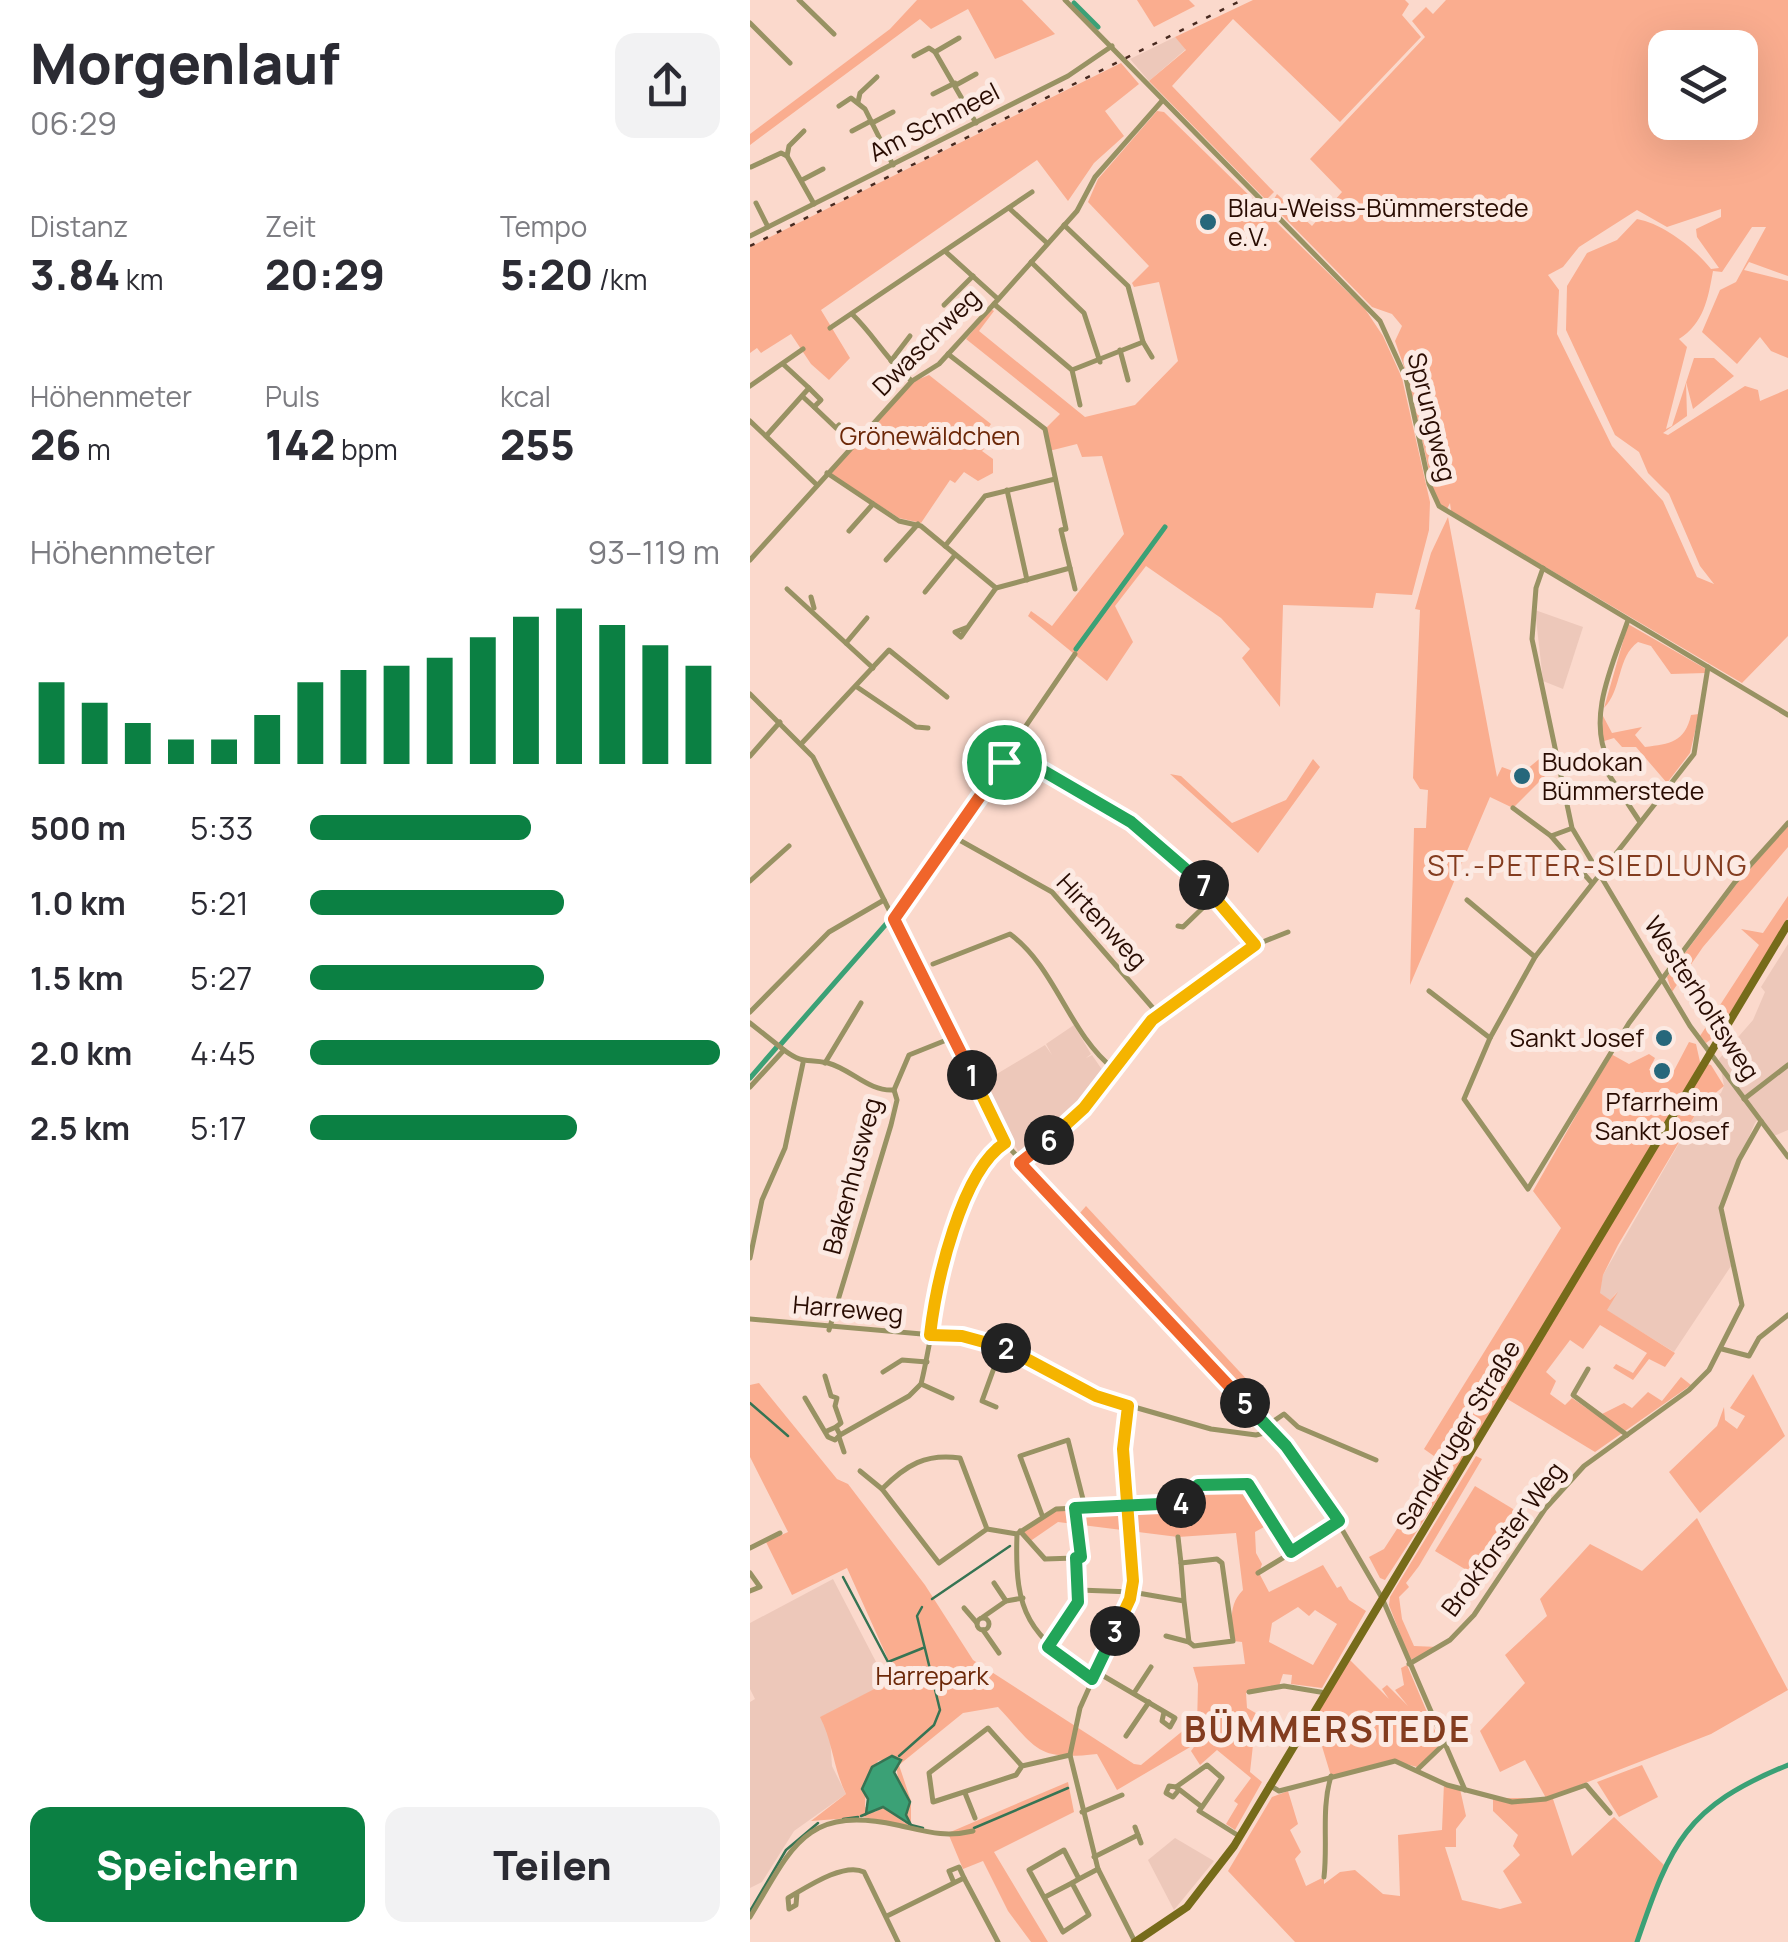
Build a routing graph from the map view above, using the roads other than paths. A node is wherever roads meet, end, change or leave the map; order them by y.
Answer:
1 (799, 0) edge
2 (1065, 0) edge
3 (750, 23) edge
4 (834, 34) dead end
5 (959, 38) dead end
6 (1112, 46) junction
7 (935, 52) junction
8 (914, 56) dead end
9 (790, 63) dead end
10 (976, 74) dead end
11 (877, 77) dead end
12 (955, 84) junction
13 (933, 94) dead end
14 (1162, 101) junction
15 (858, 102) junction
16 (839, 106) dead end
17 (893, 112) dead end
18 (871, 122) junction
19 (976, 124) junction
20 (852, 131) dead end
21 (804, 132) dead end
22 (788, 156) junction
23 (893, 165) junction
24 (750, 167) edge
25 (823, 169) dead end
26 (802, 180) junction
27 (1032, 192) dead end
28 (756, 203) dead end
29 (814, 204) junction
30 (1009, 208) junction
31 (1064, 225) junction
32 (768, 227) junction
33 (750, 236) edge
34 (1047, 243) junction
35 (946, 252) junction
36 (1031, 262) junction
37 (973, 276) junction
38 (996, 301) junction
39 (944, 306) dead end
40 (852, 314) junction
41 (830, 328) dead end
42 (910, 336) dead end
43 (1143, 342) junction
44 (803, 350) dead end
45 (1120, 350) junction
46 (948, 354) junction
47 (1152, 357) dead end
48 (890, 361) junction
49 (1100, 362) junction
50 (783, 364) junction
51 (1072, 370) junction
52 (1128, 380) dead end
53 (912, 381) junction
54 (750, 386) edge
55 (809, 388) junction
56 (802, 396) junction
57 (1080, 405) dead end
58 (814, 407) junction
59 (750, 421) edge
60 (839, 425) dead end
61 (767, 435) junction
62 (828, 474) junction
63 (1055, 479) junction
64 (818, 484) junction
65 (1008, 490) junction
66 (873, 504) junction
67 (918, 524) junction
68 (849, 531) dead end
69 (945, 546) junction
70 (955, 555) junction
71 (750, 560) edge
72 (886, 560) dead end
73 (1070, 568) junction
74 (1543, 568) junction
75 (1027, 580) junction
76 (996, 588) junction
77 (1076, 588) dead end
78 (788, 589) dead end
79 (925, 592) dead end
80 (812, 597) dead end
81 (816, 609) junction
82 (868, 618) dead end
83 (1628, 620) junction
84 (968, 627) dead end
85 (846, 643) junction
86 (1075, 654) dead end
87 (1708, 667) junction
88 (873, 668) junction
89 (857, 687) junction
90 (750, 694) edge
91 (947, 697) dead end
92 (1788, 715) edge
93 (780, 722) junction
94 (928, 728) dead end
95 (802, 743) junction
96 (1011, 752) junction
97 (750, 756) edge
98 (1512, 808) dead end
99 (1640, 822) junction
100 (1788, 824) edge
101 (1572, 828) junction
102 (954, 836) junction
103 (1551, 836) junction
104 (789, 846) dead end
105 (1598, 872) junction
106 (750, 881) edge
107 (1591, 882) junction
108 (1215, 896) junction
109 (884, 900) junction
110 (1466, 900) dead end
111 (894, 919) junction
112 (1788, 924) edge
113 (1178, 926) dead end
114 (1288, 932) dead end
115 (1255, 945) junction
116 (1535, 956) junction
117 (933, 964) dead end
118 (1661, 980) junction
119 (1429, 991) dead end
120 (862, 1003) dead end
121 (750, 1012) edge
122 (1158, 1014) junction
123 (750, 1023) edge
124 (954, 1038) junction
125 (1490, 1038) junction
126 (784, 1050) junction
127 (1710, 1054) junction
128 (825, 1062) junction
129 (803, 1063) junction
130 (1788, 1064) edge
131 (1114, 1069) junction
132 (750, 1087) edge
133 (894, 1090) junction
134 (1744, 1098) junction
135 (1761, 1121) junction
136 (1005, 1143) junction
137 (1788, 1158) edge
138 (1020, 1163) junction
139 (750, 1258) edge
140 (1788, 1315) edge
141 (750, 1320) edge
142 (829, 1330) junction
143 (930, 1335) junction
144 (1002, 1346) junction
145 (1722, 1349) junction
146 (926, 1362) junction
147 (1588, 1370) dead end
148 (883, 1372) dead end
149 (825, 1376) dead end
150 (921, 1384) junction
151 (805, 1398) dead end
152 (952, 1398) dead end
153 (1128, 1406) junction
154 (996, 1407) dead end
155 (836, 1427) junction
156 (1270, 1428) junction
157 (827, 1431) junction
158 (1627, 1435) junction
159 (840, 1436) junction
160 (844, 1452) dead end
161 (1376, 1460) dead end
162 (860, 1471) dead end
163 (882, 1489) junction
164 (1075, 1508) junction
165 (1085, 1508) junction
166 (1128, 1508) junction
167 (1042, 1515) junction
168 (1339, 1521) junction
169 (986, 1529) junction
170 (780, 1533) dead end
171 (1019, 1533) junction
172 (1178, 1537) dead end
173 (750, 1548) edge
174 (1291, 1552) junction
175 (1076, 1558) junction
176 (1181, 1563) junction
177 (750, 1573) edge
178 (1258, 1573) dead end
179 (994, 1584) dead end
180 (1078, 1590) junction
181 (750, 1592) edge
182 (1132, 1592) junction
183 (1023, 1598) junction
184 (1382, 1598) junction
185 (1184, 1601) junction
186 (1006, 1602) junction
187 (964, 1608) dead end
188 (980, 1620) junction
189 (983, 1630) junction
190 (1166, 1636) dead end
191 (1189, 1642) junction
192 (1048, 1647) junction
193 (1000, 1653) dead end
194 (1409, 1664) junction
195 (1150, 1667) dead end
196 (1095, 1670) junction
197 (1092, 1679) junction
198 (1249, 1692) dead end
199 (1134, 1693) junction
200 (1326, 1693) junction
201 (1149, 1702) junction
202 (1164, 1712) dead end
203 (1126, 1736) dead end
204 (1443, 1745) junction
205 (1070, 1755) junction
206 (1022, 1766) junction
207 (1418, 1769) junction
208 (1331, 1776) junction
209 (1269, 1785) junction
210 (1465, 1790) junction
211 (965, 1793) junction
212 (1122, 1795) dead end
213 (1202, 1807) junction
214 (1082, 1812) junction
215 (1610, 1813) dead end
216 (975, 1818) dead end
217 (1135, 1827) dead end
218 (973, 1831) dead end
219 (1239, 1836) junction
220 (1094, 1857) junction
221 (1098, 1869) junction
222 (1324, 1877) dead end
223 (964, 1878) junction
224 (1076, 1881) junction
225 (954, 1882) junction
226 (797, 1893) dead end
227 (1045, 1897) junction
228 (750, 1917) edge
229 (886, 1917) junction
230 (898, 1942) edge
231 (998, 1942) edge
232 (1135, 1942) edge

1 - 4 street
2 - 6 street, Sprungweg
3 - 9 street
5 - 7 street
6 - 14 street, Sprungweg
6 - 19 street, Am Schmeel
7 - 8 street
7 - 12 street
10 - 12 street
11 - 15 street
12 - 13 street
12 - 19 street
14 - 31 street, Dwaschweg
14 - 74 street, Sprungweg
15 - 16 street
15 - 18 street
17 - 18 street
18 - 20 street
18 - 23 street
19 - 23 street, Am Schmeel
21 - 22 street
22 - 24 street
22 - 26 street
23 - 29 street, Am Schmeel
25 - 26 street
26 - 29 street
27 - 30 street
28 - 32 street
29 - 32 street, Am Schmeel
30 - 34 street
30 - 35 street
31 - 34 street, Dwaschweg
31 - 43 street
32 - 33 street, Am Schmeel
34 - 36 street, Dwaschweg
35 - 37 street
35 - 40 street
36 - 38 street, Dwaschweg
36 - 49 street
37 - 38 street
37 - 39 street
38 - 46 street, Dwaschweg
38 - 51 street
40 - 41 street
40 - 48 street
42 - 48 street
43 - 45 street
43 - 47 street
44 - 50 street
45 - 49 street
45 - 52 street
46 - 53 street, Dwaschweg
46 - 63 street
48 - 53 street
49 - 51 street
50 - 54 street
50 - 55 street
51 - 57 street
53 - 62 street, Dwaschweg
55 - 56 street
55 - 58 street
56 - 58 street
56 - 61 street
58 - 60 street
59 - 61 street
61 - 64 street
62 - 64 street, Dwaschweg
62 - 66 street
63 - 65 street
63 - 73 street
64 - 71 street, Dwaschweg
65 - 69 street
65 - 75 street
66 - 67 street
66 - 68 street
67 - 69 street
67 - 72 street
69 - 70 street
70 - 76 street
70 - 79 street
73 - 75 street
73 - 77 street
74 - 83 street, Sprungweg
74 - 101 street, Westerholtsweg
75 - 76 street
76 - 84 street
78 - 81 street
80 - 81 street
81 - 85 street
82 - 85 street
83 - 87 street, Sprungweg
83 - 99 street
85 - 88 street
86 - 96 street
87 - 92 street, Sprungweg
87 - 99 street
88 - 89 street
88 - 91 street
89 - 94 street
89 - 95 street
90 - 93 street
93 - 95 street
93 - 97 street
95 - 109 street
96 - 102 street
96 - 108 street
98 - 103 street
99 - 105 street
100 - 118 street
101 - 103 street
101 - 105 street, Westerholtsweg
102 - 111 street
102 - 122 street, Hirtenweg
103 - 107 street
104 - 106 street
105 - 107 street
105 - 118 street, Westerholtsweg
107 - 116 street
108 - 113 street
108 - 115 street
109 - 111 street
109 - 121 street
110 - 116 street
111 - 124 street
112 - 127 street, Sandkruger Straße
114 - 115 street
115 - 122 street
116 - 125 street
117 - 131 street
118 - 125 street
118 - 127 street, Westerholtsweg
119 - 125 street
120 - 128 street
122 - 131 street
123 - 126 street
124 - 133 street
124 - 136 street
126 - 129 street
126 - 132 street
127 - 134 street, Westerholtsweg
127 - 184 street, Sandkruger Straße
128 - 129 street
128 - 133 street
129 - 139 street
130 - 134 street
131 - 138 street
133 - 142 street, Bakenhusweg
134 - 135 street, Westerholtsweg
135 - 137 street, Westerholtsweg
135 - 145 street, Brokforster Weg
136 - 138 street
136 - 143 street
138 - 156 street
140 - 145 street
141 - 142 street, Harreweg
142 - 143 street, Harreweg
143 - 144 street, Harreweg
143 - 146 street
144 - 153 street, Harreweg
144 - 154 street
145 - 158 street, Brokforster Weg
146 - 148 street
146 - 150 street
147 - 158 street
149 - 155 street
150 - 152 street
150 - 159 street
151 - 157 street
153 - 156 street, Harreweg
153 - 166 street
155 - 157 street
155 - 159 street
156 - 161 street, Harreweg
156 - 168 street
157 - 159 street
158 - 194 street, Brokforster Weg
159 - 160 street
162 - 163 street
163 - 169 street
163 - 169 street
164 - 165 street
164 - 167 street
164 - 175 street
165 - 166 street
165 - 167 street
166 - 174 street
166 - 182 street
167 - 171 street
168 - 174 street
168 - 184 street
169 - 171 street
170 - 173 street
171 - 175 street
171 - 183 street
172 - 176 street
174 - 178 street
175 - 180 street
176 - 185 street
176 - 191 street
177 - 181 street
179 - 186 street
180 - 182 street
180 - 192 street
182 - 185 street
182 - 196 street
183 - 186 street
183 - 192 street
184 - 194 street
184 - 200 street, Sandkruger Straße
185 - 191 street
186 - 188 street
187 - 188 street
188 - 189 street
188 - 189 street
189 - 193 street
190 - 191 street
192 - 197 street
194 - 204 street
195 - 199 street
196 - 197 street
196 - 199 street
197 - 205 street
198 - 200 street
199 - 201 street
200 - 209 street, Sandkruger Straße
201 - 202 street
201 - 203 street
204 - 207 street
204 - 210 street
205 - 206 street
205 - 214 street
206 - 211 street
206 - 211 street
207 - 208 street
207 - 210 street
208 - 209 street
208 - 222 street
209 - 219 street, Sandkruger Straße
210 - 215 street
211 - 216 street
212 - 214 street
213 - 213 street
213 - 219 street
214 - 220 street
217 - 220 street
218 - 228 street
219 - 232 street, Sandkruger Straße
220 - 221 street
221 - 224 street
221 - 232 street
223 - 225 street
223 - 225 street
223 - 231 street
224 - 227 street
224 - 227 street
224 - 227 street
225 - 229 street
226 - 229 street
229 - 230 street

